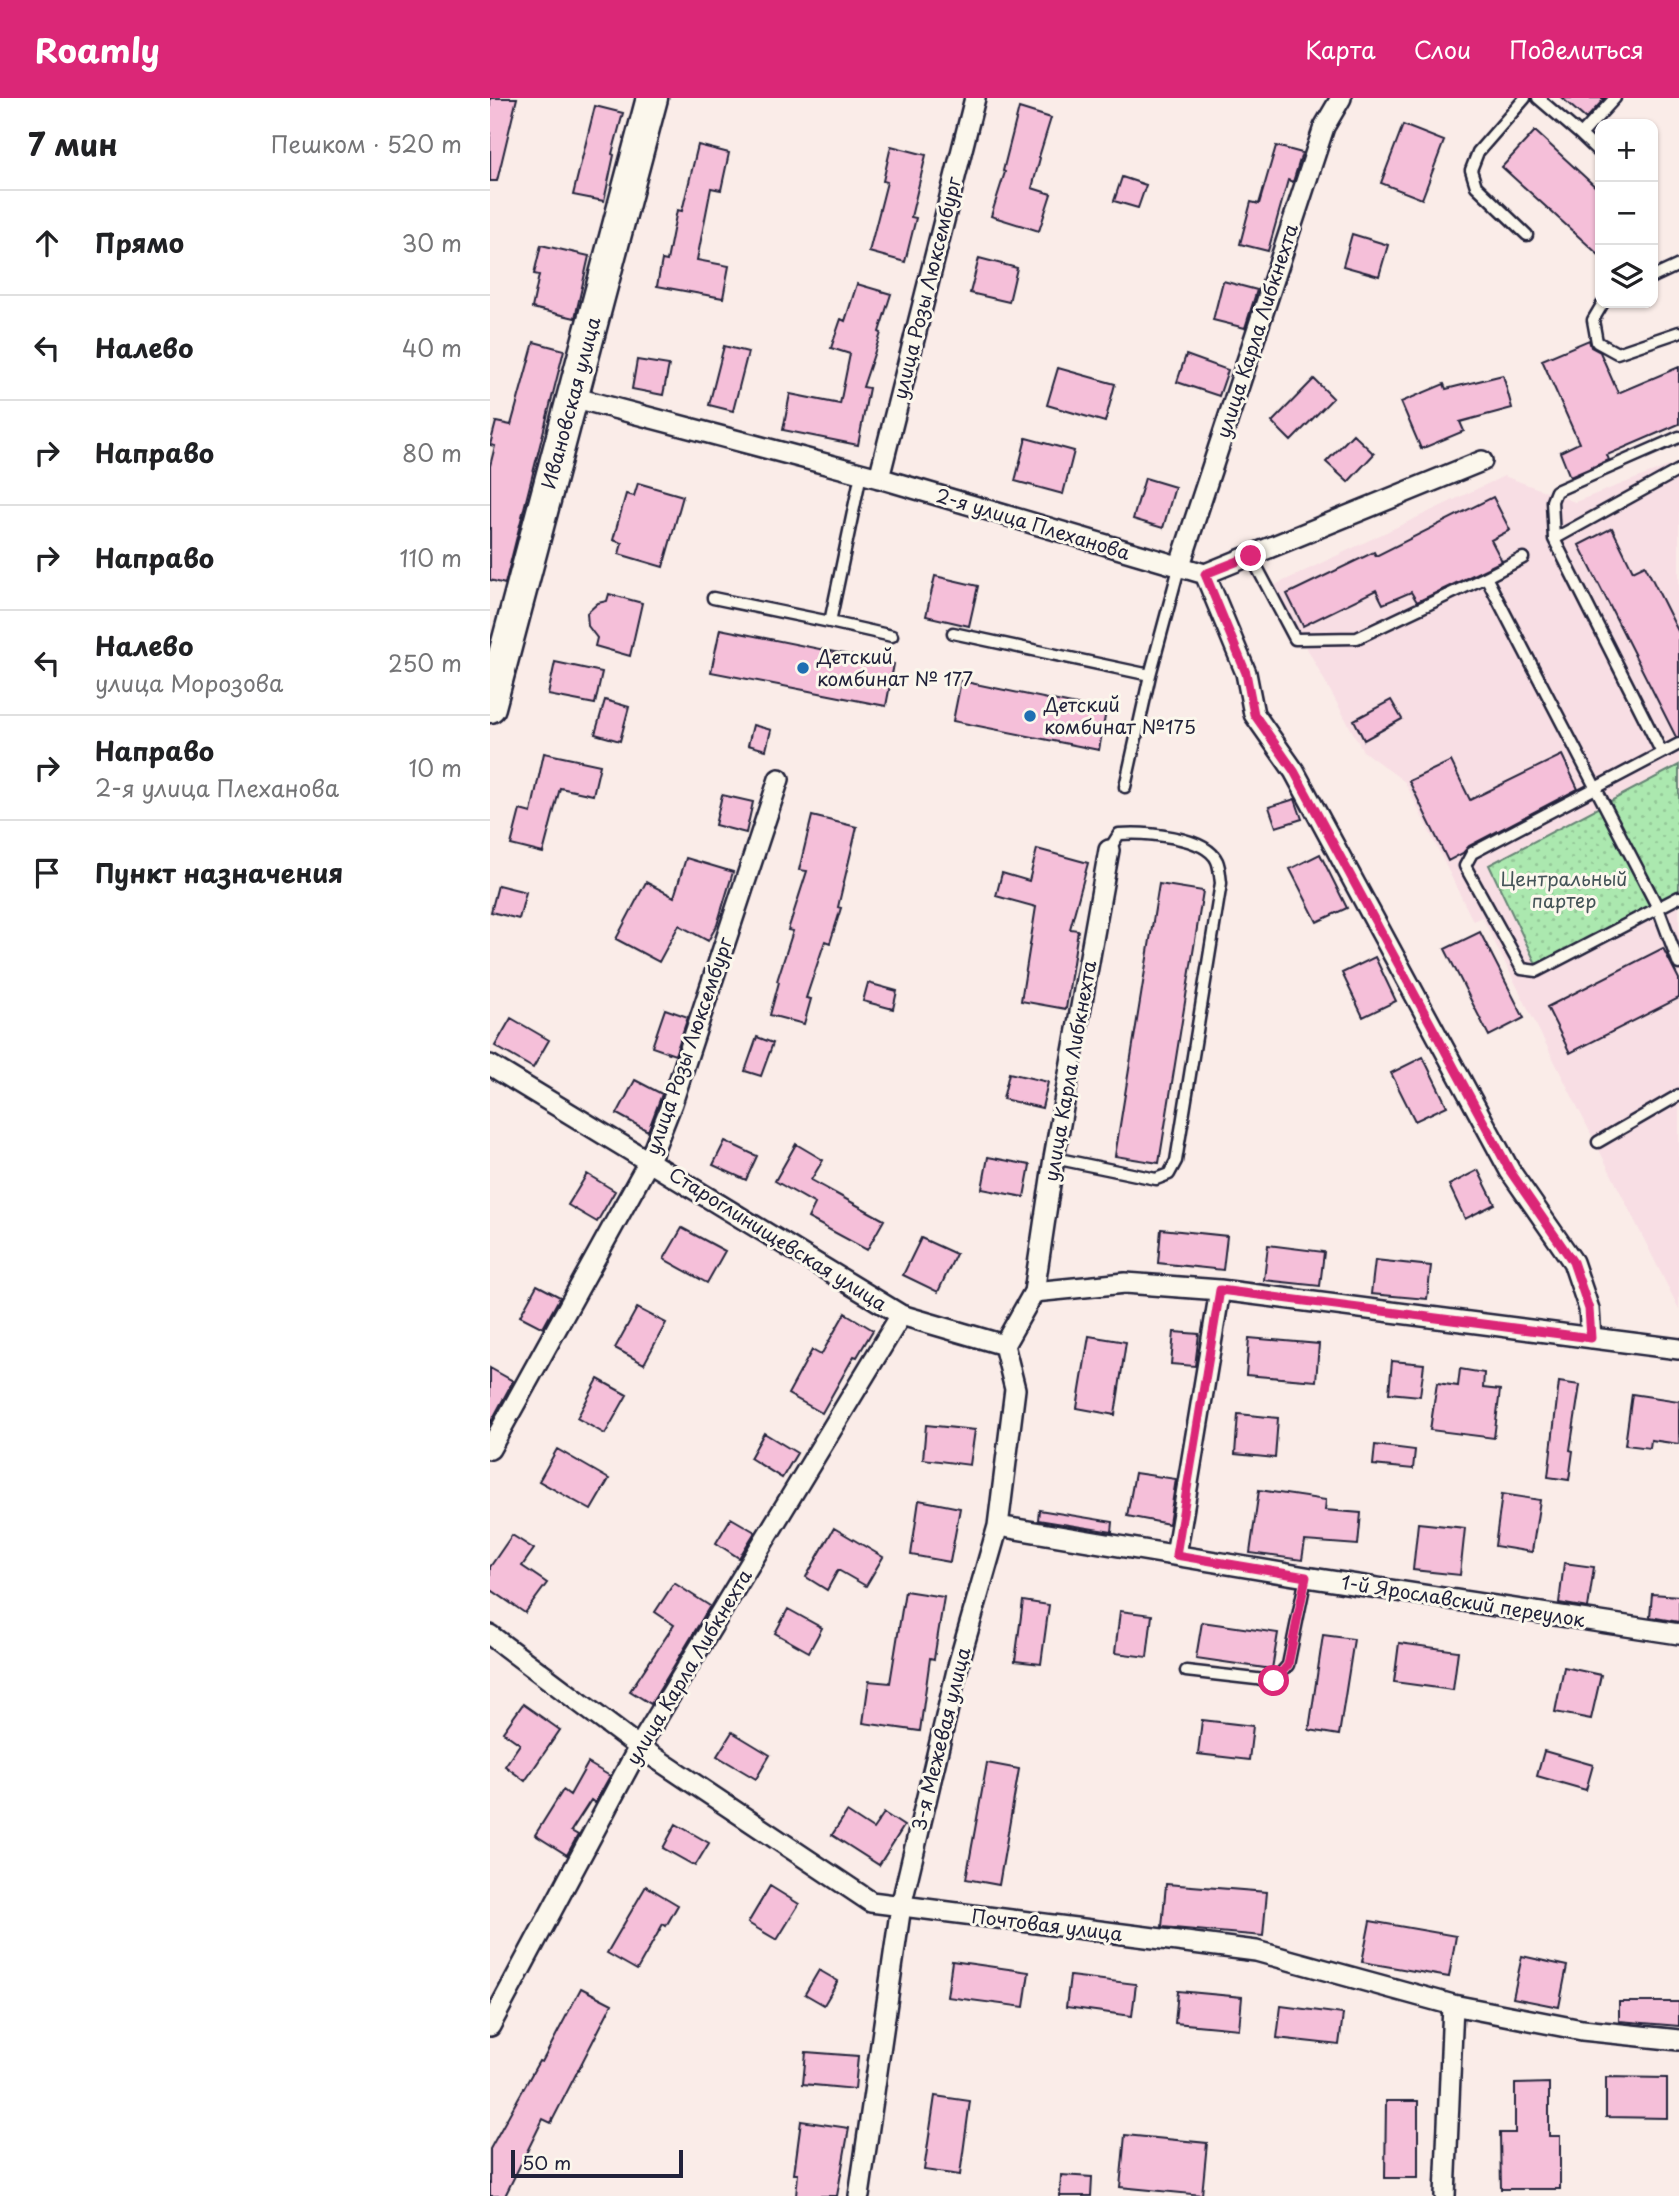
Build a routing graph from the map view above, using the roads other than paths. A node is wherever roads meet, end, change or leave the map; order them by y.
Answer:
1 (652, 98) edge
2 (975, 98) edge
3 (1341, 98) edge
4 (1525, 98) edge
5 (1538, 98) edge
6 (1615, 98) edge
7 (1581, 135) junction
8 (1595, 148) edge
9 (1527, 235) dead end
10 (1679, 265) edge
11 (1658, 275) edge
12 (1600, 308) edge
13 (1679, 332) edge
14 (572, 397) junction
15 (1679, 437) edge
16 (1482, 461) dead end
17 (1679, 470) edge
18 (870, 476) junction
19 (1554, 538) junction
20 (1251, 556) junction
21 (1523, 558) dead end
22 (1179, 568) junction
23 (1205, 574) junction
24 (1486, 577) junction
25 (713, 598) dead end
26 (830, 622) junction
27 (953, 633) dead end
28 (892, 636) dead end
29 (499, 637) edge
30 (1150, 675) junction
31 (490, 707) edge
32 (1679, 744) edge
33 (1662, 753) junction
34 (779, 779) dead end
35 (1125, 787) dead end
36 (1597, 787) junction
37 (1109, 850) joint
38 (1679, 897) edge
39 (1658, 908) junction
40 (1679, 964) edge
41 (490, 1065) edge
42 (1679, 1095) edge
43 (1598, 1142) dead end
44 (1054, 1158) junction
45 (649, 1161) junction
46 (1220, 1290) junction
47 (1034, 1292) junction
48 (901, 1315) junction
49 (1591, 1338) junction
50 (1004, 1345) junction
51 (1679, 1349) edge
52 (490, 1449) edge
53 (998, 1526) junction
54 (1176, 1555) junction
55 (1306, 1577) junction
56 (1679, 1634) edge
57 (490, 1635) edge
58 (1186, 1671) dead end
59 (639, 1747) junction
60 (901, 1906) junction
61 (1453, 2005) junction
62 (490, 2026) edge
63 (1679, 2040) edge
64 (859, 2196) edge
65 (1445, 2196) edge

1 - 14 main road, Ивановская улица
2 - 18 street, улица Розы Люксембург
3 - 22 street, улица Карла Либкнехта
4 - 9 lane
5 - 7 lane
6 - 7 lane
7 - 8 lane
10 - 11 lane
12 - 13 lane
14 - 18 street, 2-я улица Плеханова
14 - 29 main road, Ивановская улица
15 - 19 lane
16 - 20 street
17 - 19 lane
18 - 22 street, 2-я улица Плеханова
18 - 26 lane
19 - 33 lane
20 - 23 street
20 - 24 lane
21 - 24 lane
22 - 23 street, 2-я улица Плеханова
22 - 30 lane
23 - 49 street
24 - 36 lane
25 - 26 lane
26 - 28 lane
27 - 30 lane
29 - 31 main road, Ивановская улица
30 - 35 lane
32 - 33 lane
33 - 36 lane
34 - 45 street, улица Розы Люксембург
36 - 39 lane
36 - 39 lane
37 - 44 street, улица Карла Либкнехта
37 - 44 lane
38 - 39 lane
39 - 40 lane
41 - 45 street, Староглинищевская улица
42 - 43 lane
44 - 47 street, улица Карла Либкнехта
45 - 48 street, Староглинищевская улица
45 - 52 street, улица Розы Люксембург
46 - 47 street
46 - 49 street
46 - 54 street
47 - 50 street
48 - 50 street, Староглинищевская улица
48 - 59 street, улица Карла Либкнехта
49 - 51 street
50 - 53 street, 3-я Межевая улица
53 - 54 street, 1-й Ярославский переулок
53 - 60 street, 3-я Межевая улица
54 - 55 street, 1-й Ярославский переулок
55 - 56 street, 1-й Ярославский переулок
55 - 58 lane
57 - 59 street, Почтовая улица
59 - 60 street, Почтовая улица
59 - 62 street, улица Карла Либкнехта
60 - 61 street, Почтовая улица
60 - 64 street, 3-я Межевая улица
61 - 63 street, Почтовая улица
61 - 65 street

